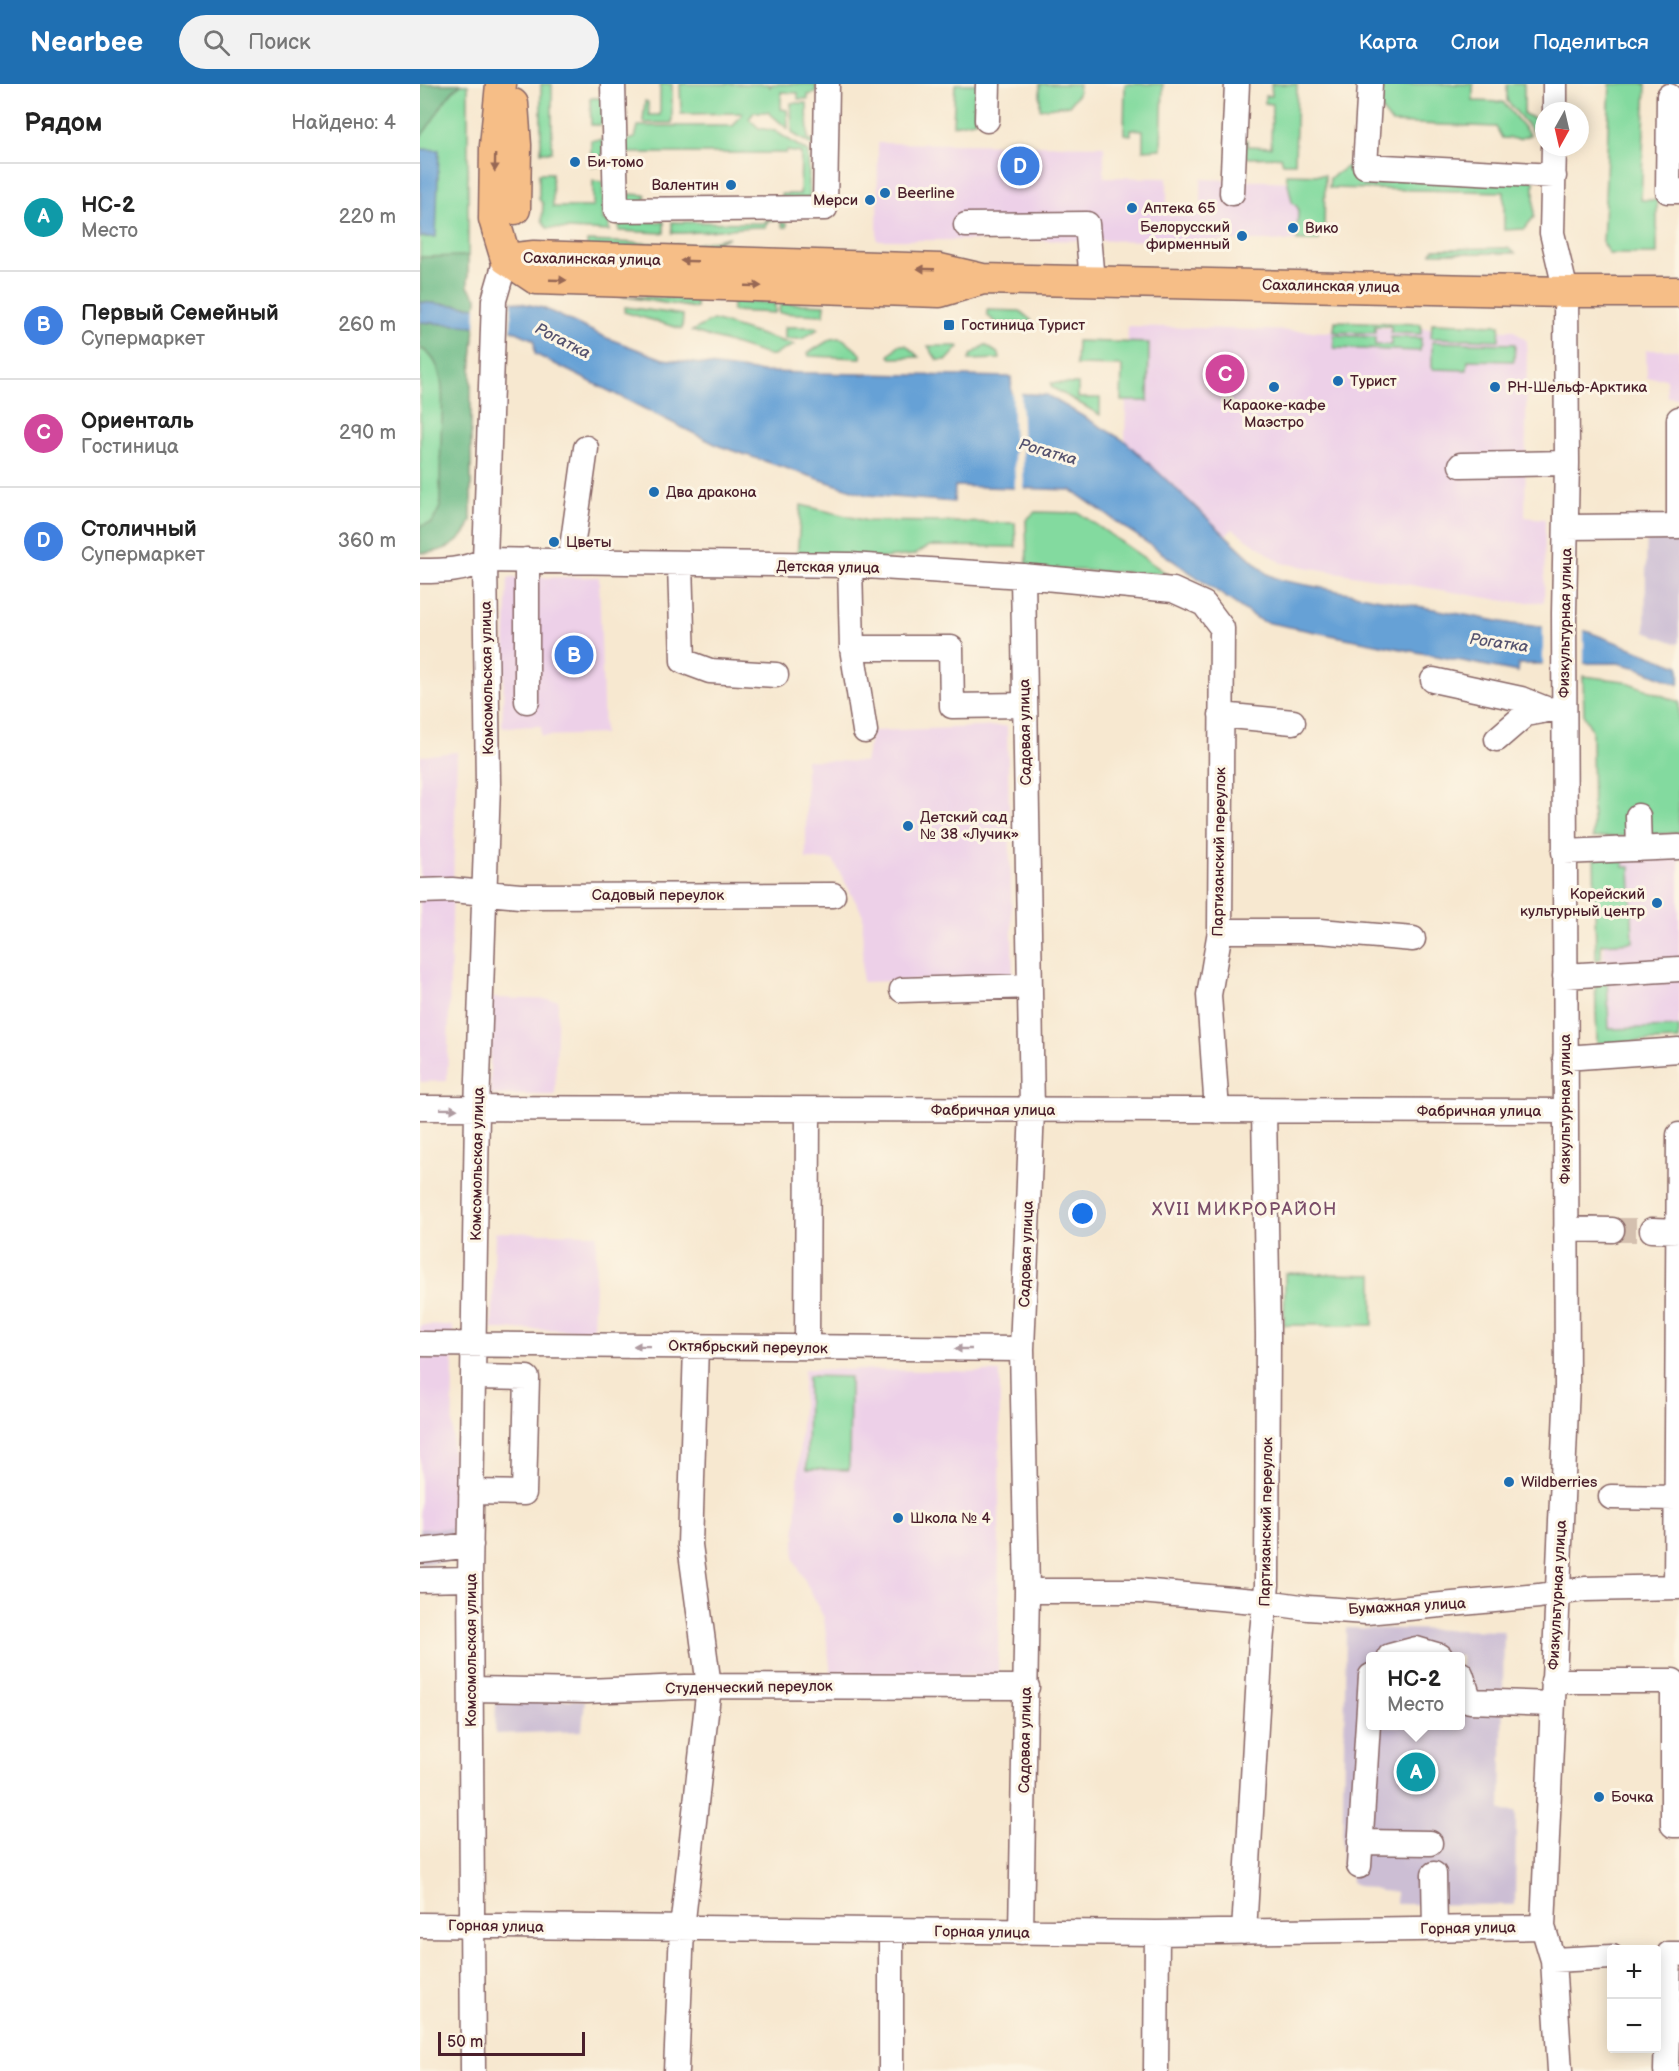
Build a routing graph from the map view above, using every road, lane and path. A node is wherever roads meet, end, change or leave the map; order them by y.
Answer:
1 (501, 84) edge
2 (511, 84) edge
3 (613, 84) edge
4 (827, 84) edge
5 (988, 84) edge
6 (1237, 84) edge
7 (1370, 84) edge
8 (1555, 84) edge
9 (1669, 96) dead end
10 (1555, 102) edge
11 (987, 120) dead end
12 (1554, 156) edge
13 (1554, 176) junction
14 (1679, 191) edge
15 (1232, 193) dead end
16 (966, 225) dead end
17 (506, 259) junction
18 (1092, 282) junction
19 (1566, 292) junction
20 (1679, 292) edge
21 (1679, 419) edge
22 (586, 448) dead end
23 (1567, 463) junction
24 (1461, 465) dead end
25 (1679, 526) edge
26 (1566, 527) junction
27 (485, 560) junction
28 (527, 561) junction
29 (570, 562) junction
30 (680, 564) junction
31 (850, 565) junction
32 (420, 571) edge
33 (1023, 576) junction
34 (1222, 628) joint
35 (852, 648) junction
36 (776, 675) dead end
37 (1433, 680) dead end
38 (527, 701) dead end
39 (1025, 705) junction
40 (1555, 709) junction
41 (1221, 715) junction
42 (1293, 722) dead end
43 (865, 731) dead end
44 (1497, 739) dead end
45 (1638, 816) dead end
46 (1679, 847) edge
47 (1639, 849) junction
48 (1564, 852) junction
49 (420, 891) edge
50 (484, 894) junction
51 (833, 895) dead end
52 (1220, 931) junction
53 (1413, 939) dead end
54 (1679, 969) edge
55 (1565, 976) junction
56 (1030, 986) junction
57 (902, 990) dead end
58 (1679, 1050) edge
59 (1565, 1058) junction
60 (420, 1108) edge
61 (477, 1110) junction
62 (808, 1110) junction
63 (1032, 1110) junction
64 (1217, 1111) junction
65 (1264, 1111) junction
66 (1565, 1112) junction
67 (1679, 1135) edge
68 (1566, 1229) junction
69 (1612, 1230) tunnel mouth
70 (1652, 1230) tunnel mouth
71 (1678, 1231) edge
72 (1678, 1336) edge
73 (474, 1343) junction
74 (420, 1344) edge
75 (696, 1347) junction
76 (807, 1347) junction
77 (1022, 1349) junction
78 (473, 1377) junction
79 (471, 1492) junction
80 (1611, 1497) dead end
81 (1676, 1498) junction
82 (471, 1545) junction
83 (420, 1551) edge
84 (470, 1579) junction
85 (420, 1580) edge
86 (1677, 1587) edge
87 (1027, 1592) junction
88 (1558, 1592) junction
89 (1266, 1602) junction
90 (1405, 1652) edge
91 (1426, 1652) edge
92 (709, 1686) junction
93 (1465, 1686) edge
94 (1027, 1687) junction
95 (471, 1689) junction
96 (1553, 1692) junction
97 (1676, 1695) edge
98 (1368, 1730) edge
99 (1679, 1824) edge
100 (1430, 1843) dead end
101 (1434, 1874) dead end
102 (420, 1925) edge
103 (471, 1926) junction
104 (1543, 1927) junction
105 (682, 1929) junction
106 (1435, 1929) junction
107 (891, 1931) junction
108 (1022, 1932) junction
109 (1244, 1932) junction
110 (1157, 1933) junction
111 (1668, 1954) edge
112 (1607, 1957) edge
113 (1553, 1960) junction
114 (473, 2071) edge
115 (676, 2071) edge
116 (891, 2071) edge
117 (1156, 2071) edge
118 (1560, 2071) edge
119 (1666, 2071) edge

1 -> 17 main road
2 - 17 main road, Комсомольская улица
3 - 4 street
5 - 11 street
6 - 15 street
7 - 13 street
8 - 10 street
9 - 14 street
12 - 13 street, Физкультурная улица
13 - 19 street, Физкультурная улица
16 - 18 street
17 - 18 main road, Сахалинская улица
17 - 27 street, Комсомольская улица
18 - 19 main road, Сахалинская улица
19 - 20 main road, Сахалинская улица
19 - 23 street, Физкультурная улица
21 - 25 street
22 - 29 street
23 - 24 street
23 - 26 street, Физкультурная улица
25 - 26 street
26 - 40 street, Физкультурная улица
27 - 28 street, Детская улица
27 - 32 street, Детская улица
27 - 50 street, Комсомольская улица
28 - 29 street, Детская улица
28 - 38 street
29 - 30 street, Детская улица
30 - 31 street, Детская улица
30 - 36 street
31 - 33 street, Детская улица
31 - 35 street
33 - 34 street, Детская улица
33 - 39 street, Садовая улица
34 - 41 street, Партизанский переулок
35 - 39 street
35 - 43 street
37 - 40 street
39 - 56 street, Садовая улица
40 - 44 street
40 - 48 street, Физкультурная улица
41 - 42 street
41 - 52 street, Партизанский переулок
45 - 47 street
46 - 47 street
47 - 48 street
48 - 55 street, Физкультурная улица
49 - 50 street, Садовый переулок
50 - 51 street, Садовый переулок
50 - 61 street, Комсомольская улица
52 - 53 street
52 - 64 street, Партизанский переулок
54 - 55 street
55 - 59 street, Физкультурная улица
56 - 57 street
56 - 63 street, Садовая улица
58 - 59 street
59 - 66 street, Физкультурная улица
60 -> 61 street, Фабричная улица
61 - 62 street, Фабричная улица
61 - 73 street, Комсомольская улица
62 - 63 street, Фабричная улица
62 - 76 street
63 - 64 street, Фабричная улица
63 - 77 street, Садовая улица
64 - 65 street, Фабричная улица
65 - 66 street, Фабричная улица
65 - 89 street, Партизанский переулок
66 - 68 street, Физкультурная улица
67 - 71 street
68 - 69 street
68 - 88 street, Физкультурная улица
70 - 71 street
71 - 72 street
72 - 81 street
73 - 74 street, Октябрьский переулок
75 -> 73 street, Октябрьский переулок
73 - 78 street, Комсомольская улица
75 - 76 street, Октябрьский переулок
75 - 92 street
77 -> 76 street, Октябрьский переулок
77 - 87 street, Садовая улица
78 - 79 street, Комсомольская улица
78 - 79 street
79 - 82 street, Комсомольская улица
80 - 81 street
81 - 86 street
82 - 83 street
82 - 84 street, Комсомольская улица
84 - 85 street
84 - 95 street, Комсомольская улица
86 - 88 street, Бумажная улица
87 - 89 street, Бумажная улица
87 - 94 street, Садовая улица
88 - 89 street, Бумажная улица
88 - 96 street, Физкультурная улица
89 - 109 street, Партизанский переулок
90 - 91 street
92 - 94 street, Студенческий переулок
92 - 95 street, Студенческий переулок
92 - 105 street
93 - 96 street
94 - 108 street, Садовая улица
95 - 103 street, Комсомольская улица
96 - 97 street
96 - 104 street, Физкультурная улица
97 - 99 street
98 - 100 street
101 - 106 street
102 - 103 street, Горная улица
103 - 105 street, Горная улица
103 - 114 street, Комсомольская улица
104 - 106 street, Горная улица
104 - 113 street, Физкультурная улица
105 - 107 street, Горная улица
105 - 115 street
106 - 109 street, Горная улица
107 - 108 street, Горная улица
107 - 116 street
108 - 110 street, Горная улица
109 - 110 street, Горная улица
110 - 117 street
111 - 119 street
112 - 113 street
113 - 118 street, Физкультурная улица

